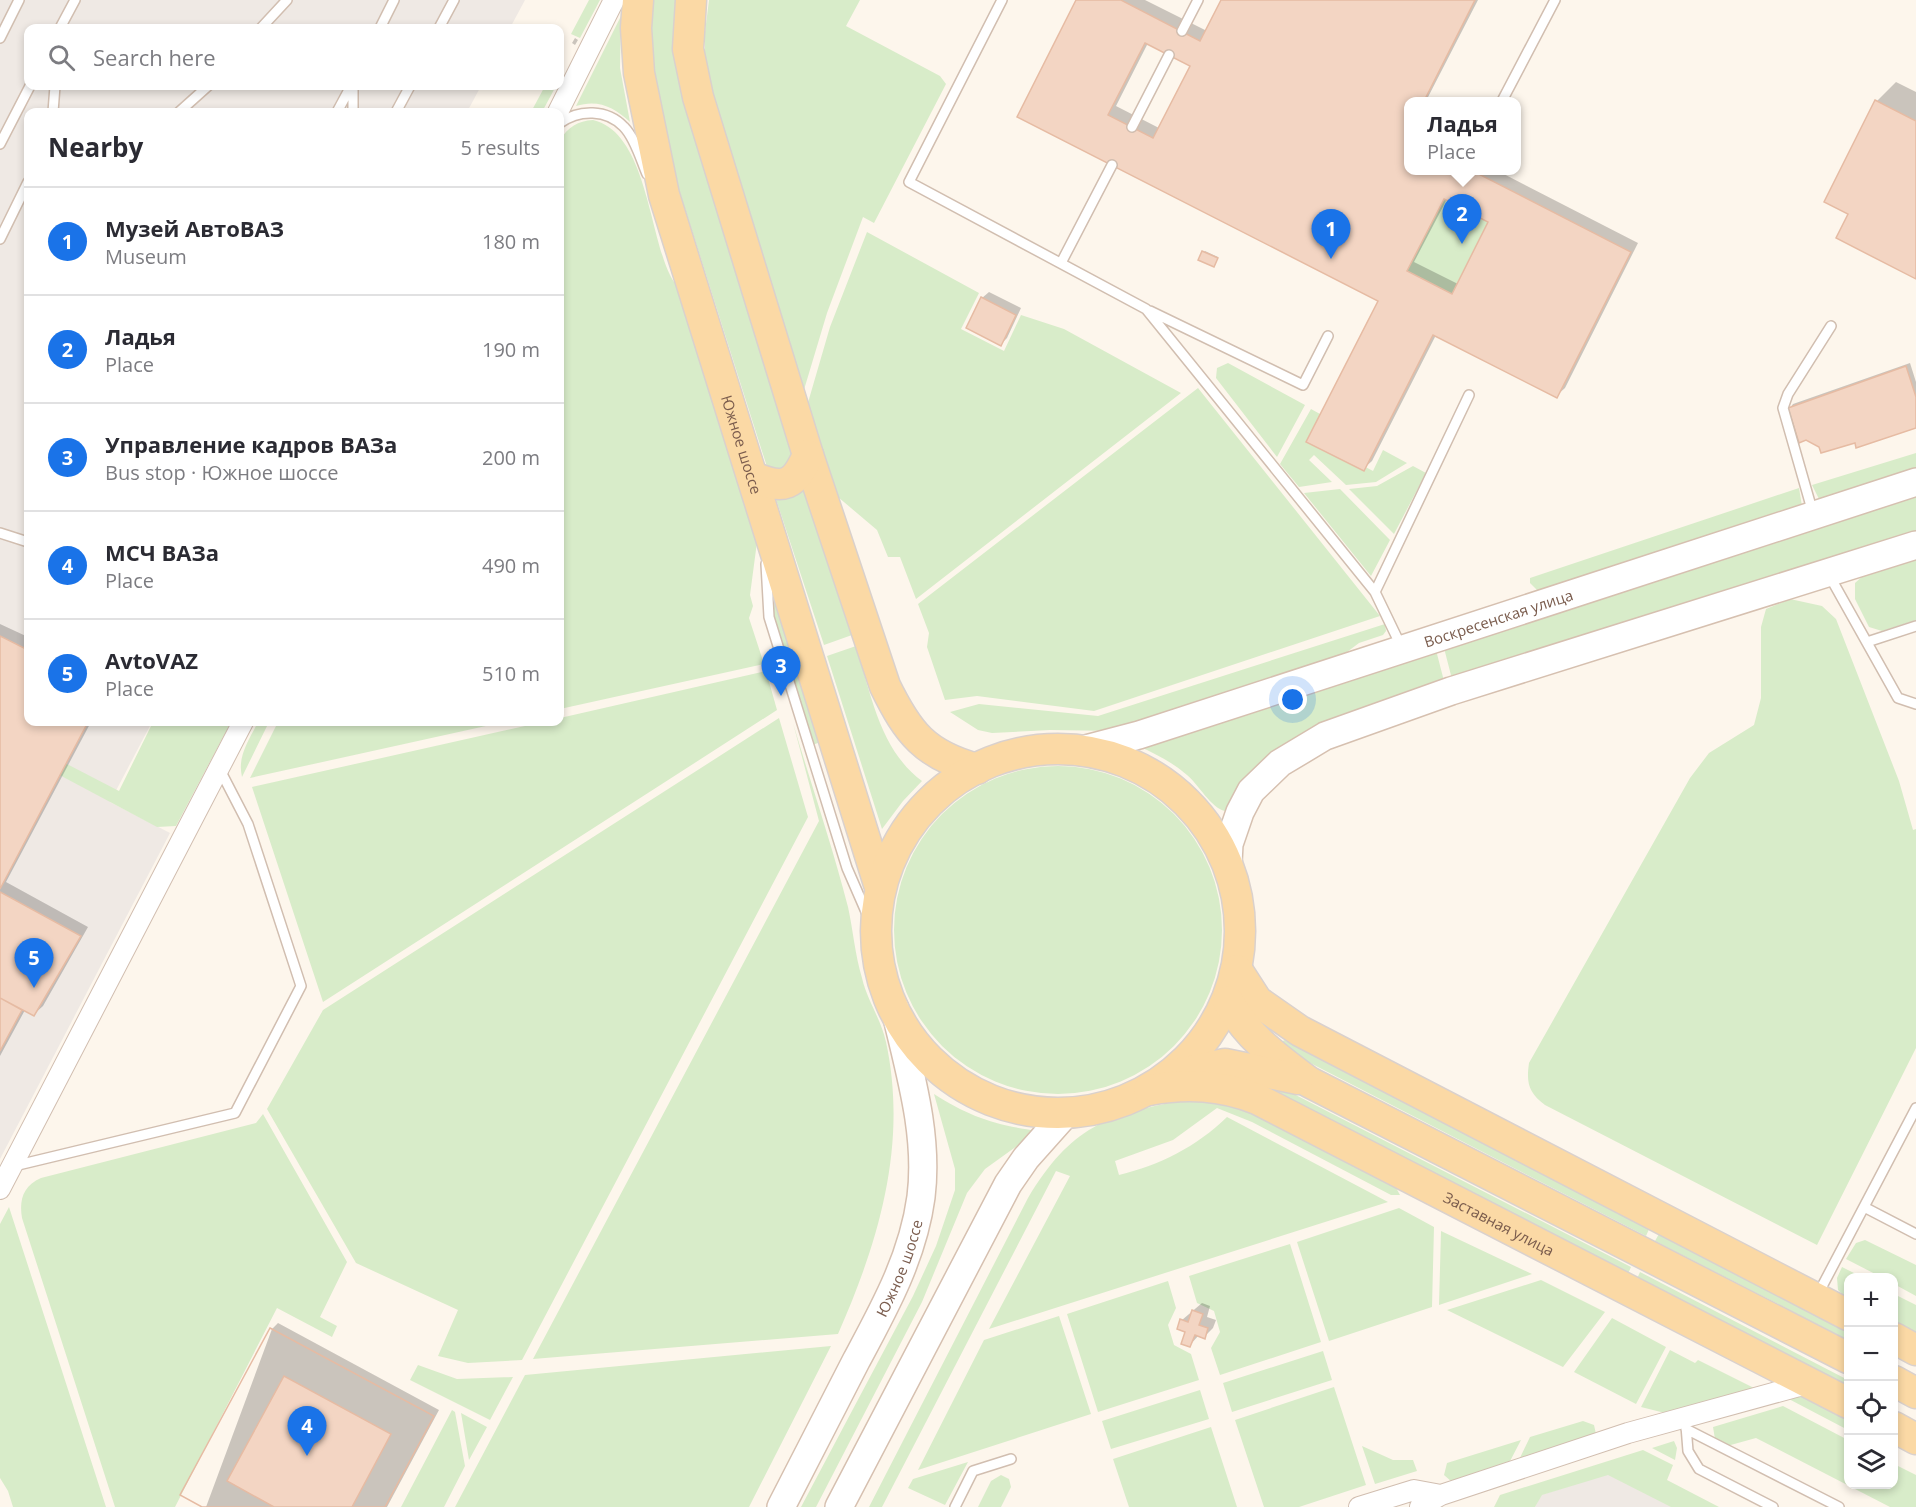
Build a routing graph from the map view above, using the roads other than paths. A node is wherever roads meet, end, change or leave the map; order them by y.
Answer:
1 (20, 0) edge
2 (75, 0) edge
3 (287, 0) edge
4 (394, 0) edge
5 (454, 0) edge
6 (614, 0) edge
7 (638, 0) edge
8 (691, 0) edge
9 (1002, 0) edge
10 (1198, 0) edge
11 (1555, 0) edge
12 (62, 24) edge
13 (265, 24) edge
14 (382, 24) edge
15 (442, 24) edge
16 (1182, 31) dead end
17 (0, 38) edge
18 (1169, 55) dead end
19 (28, 90) edge
20 (55, 90) edge
21 (204, 90) edge
22 (350, 90) edge
23 (352, 90) edge
24 (408, 90) edge
25 (1505, 97) edge
26 (53, 108) edge
27 (183, 108) edge
28 (339, 108) edge
29 (353, 108) edge
30 (398, 108) edge
31 (560, 108) edge
32 (564, 121) edge
33 (1132, 127) dead end
34 (0, 144) edge
35 (1112, 165) dead end
36 (24, 197) edge
37 (674, 231) junction
38 (0, 239) edge
39 (1061, 263) junction
40 (1146, 309) junction
41 (1831, 327) dead end
42 (1328, 336) dead end
43 (1469, 395) dead end
44 (808, 456) junction
45 (753, 477) junction
46 (1916, 482) edge
47 (764, 508) junction
48 (1814, 517) junction
49 (0, 532) edge
50 (24, 541) edge
51 (1916, 545) edge
52 (1828, 573) junction
53 (1375, 592) junction
54 (1916, 626) edge
55 (1867, 642) junction
56 (1402, 649) junction
57 (1916, 704) edge
58 (241, 726) edge
59 (1078, 751) junction
60 (218, 768) junction
61 (977, 768) junction
62 (1228, 863) junction
63 (879, 884) junction
64 (874, 930) junction
65 (1237, 970) junction
66 (1228, 1001) junction
67 (895, 1009) junction
68 (1169, 1075) junction
69 (1309, 1082) junction
70 (1141, 1092) junction
71 (1916, 1108) edge
72 (1067, 1112) junction
73 (12, 1167) junction
74 (0, 1189) edge
75 (1864, 1207) junction
76 (1916, 1234) edge
77 (1816, 1298) junction
78 (1844, 1313) edge
79 (1898, 1341) edge
80 (1916, 1350) edge
81 (1844, 1356) edge
82 (1764, 1360) junction
83 (1810, 1383) junction
84 (1898, 1384) edge
85 (1916, 1393) edge
86 (1746, 1401) junction
87 (1844, 1401) edge
88 (1686, 1423) junction
89 (1898, 1430) edge
90 (1916, 1439) edge
91 (1011, 1460) dead end
92 (1441, 1496) junction
93 (781, 1507) edge
94 (839, 1507) edge
95 (955, 1507) edge
96 (1359, 1507) edge
97 (1420, 1507) edge
98 (1773, 1507) edge
99 (1839, 1507) edge

1 - 17 lane
2 - 12 lane
3 - 13 lane
4 - 14 lane
5 - 15 lane
6 - 31 street
7 - 37 main road, Южное шоссе
8 - 44 main road
9 - 39 lane
10 - 16 lane
11 - 25 lane
18 - 33 lane
19 - 34 lane
20 - 26 lane
21 - 27 lane
22 - 28 lane
23 - 29 lane
24 - 30 lane
32 - 37 lane
35 - 39 lane
36 - 38 lane
37 - 45 main road, Южное шоссе
39 - 40 lane
40 - 42 lane
40 - 53 lane
41 - 48 lane
43 - 53 lane
44 - 45 main road
44 - 61 main road
45 - 47 main road, Южное шоссе
46 - 48 main road, Воскресенская улица
47 - 63 main road, Южное шоссе
47 - 64 lane
48 - 56 main road, Воскресенская улица
49 - 50 lane
51 - 52 main road
52 - 55 lane
52 - 62 main road
53 - 56 lane
54 - 55 lane
55 - 57 lane
56 - 59 main road, Воскресенская улица
58 - 60 street
59 - 61 main road
59 - 62 main road
60 - 73 street
60 - 73 lane
61 - 63 main road
62 - 65 main road
63 - 64 main road
64 - 67 main road
65 - 66 main road
65 - 77 main road
66 - 68 main road
66 - 69 main road
67 - 72 main road
67 - 93 main road, Южное шоссе
68 - 69 main road
68 - 70 main road
69 - 81 main road
70 - 72 main road
70 - 82 main road, Заставная улица
71 - 75 lane
72 - 94 main road
73 - 74 street
75 - 76 lane
75 - 77 lane
77 - 78 main road
79 - 80 main road
82 - 83 main road, Заставная улица
82 - 86 street
83 - 86 street
83 - 87 main road, Заставная улица
84 - 85 main road
86 - 88 street
88 - 92 street
88 - 98 lane
88 - 99 lane
89 - 90 main road
91 - 95 lane
92 - 96 street
92 - 97 street

